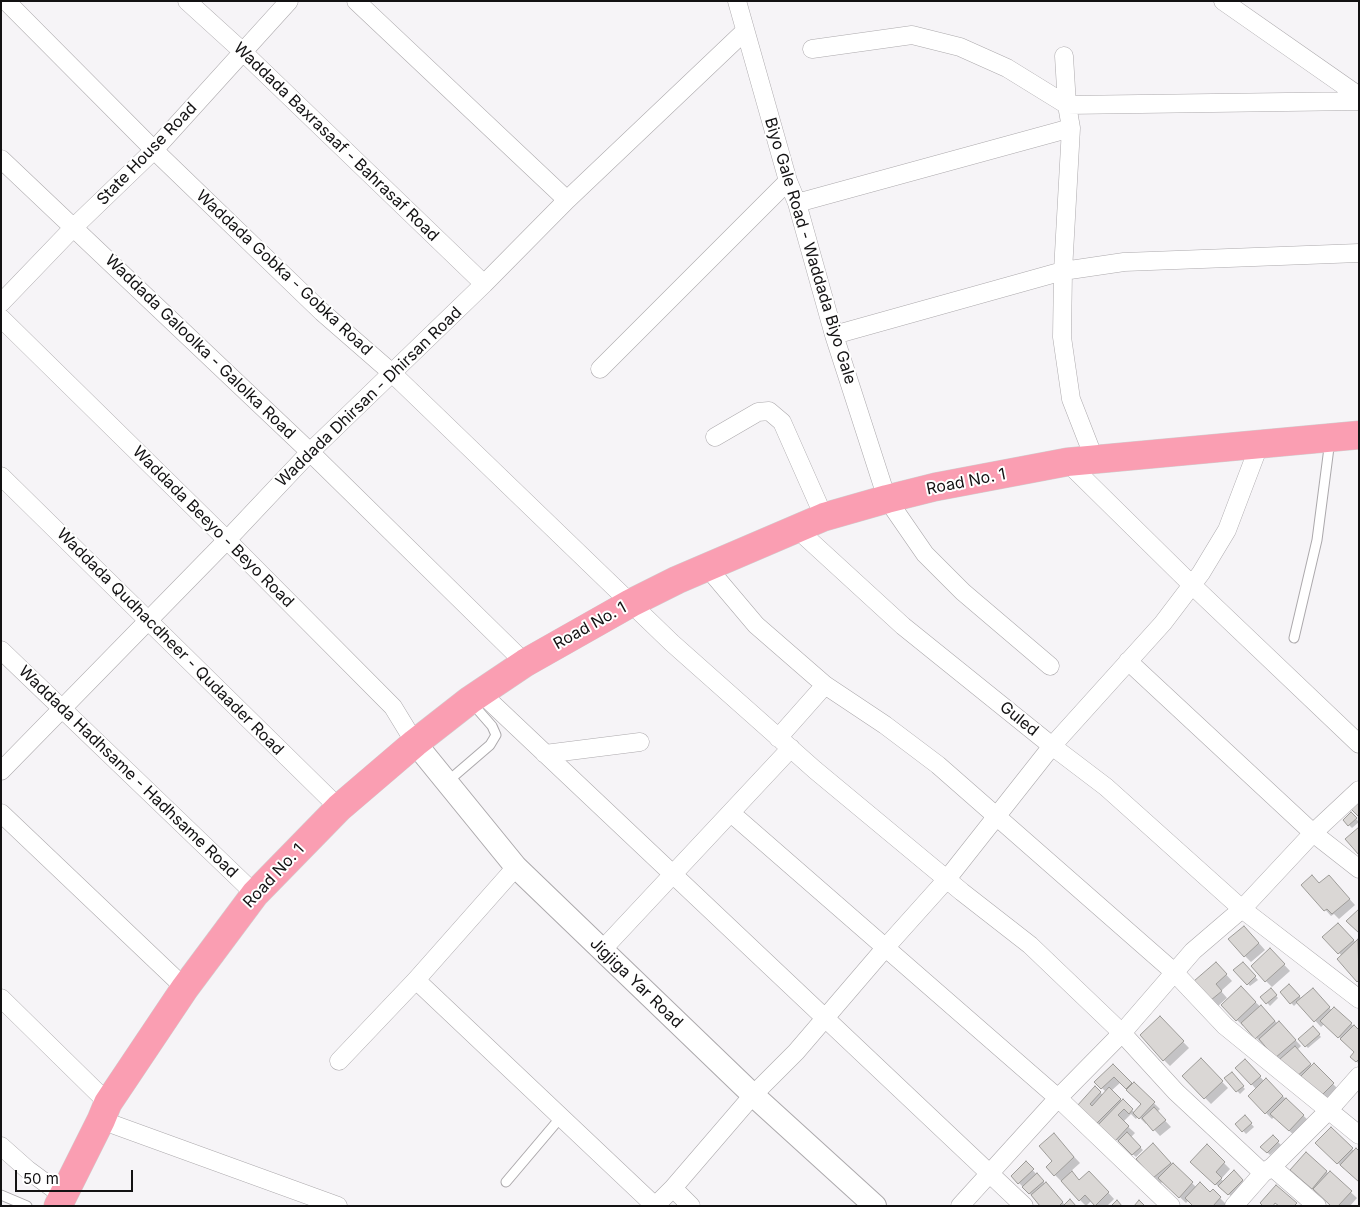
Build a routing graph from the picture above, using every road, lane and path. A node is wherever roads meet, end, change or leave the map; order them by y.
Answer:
1 (6, 1) edge
2 (186, 1) edge
3 (289, 1) edge
4 (356, 1) edge
5 (737, 1) edge
6 (1223, 1) edge
7 (745, 31) junction
8 (812, 48) dead end
9 (242, 52) junction
10 (1064, 56) dead end
11 (1359, 96) edge
12 (1359, 100) edge
13 (1067, 105) junction
14 (1071, 128) junction
15 (154, 150) junction
16 (1, 159) edge
17 (788, 181) junction
18 (567, 200) junction
19 (797, 203) junction
20 (74, 227) junction
21 (1359, 253) edge
22 (1063, 271) junction
23 (484, 284) junction
24 (1, 303) edge
25 (1, 318) edge
26 (834, 335) junction
27 (600, 369) dead end
28 (392, 373) junction
29 (1359, 435) edge
30 (715, 436) dead end
31 (1330, 438) junction
32 (1260, 443) junction
33 (310, 452) junction
34 (1080, 460) junction
35 (1, 476) edge
36 (887, 499) junction
37 (824, 516) junction
38 (796, 528) junction
39 (227, 540) junction
40 (707, 568) junction
41 (1192, 585) junction
42 (631, 602) junction
43 (147, 621) junction
44 (1294, 638) dead end
45 (1, 650) edge
46 (1128, 661) junction
47 (525, 663) junction
48 (1050, 666) dead end
49 (825, 685) junction
50 (475, 696) junction
51 (62, 708) junction
52 (640, 742) dead end
53 (415, 743) junction
54 (784, 743) junction
55 (1359, 744) edge
56 (1052, 746) junction
57 (546, 754) junction
58 (1, 771) edge
59 (447, 782) junction
60 (1359, 790) edge
61 (339, 808) junction
62 (1, 813) edge
63 (731, 813) junction
64 (997, 816) junction
65 (1313, 833) junction
66 (516, 867) junction
67 (1359, 868) edge
68 (673, 875) junction
69 (948, 879) junction
70 (255, 894) junction
71 (1242, 909) junction
72 (886, 947) junction
73 (602, 950) junction
74 (1174, 972) junction
75 (416, 980) junction
76 (185, 988) junction
77 (1, 998) edge
78 (1359, 999) edge
79 (825, 1019) junction
80 (1122, 1033) junction
81 (339, 1061) dead end
82 (1359, 1076) edge
83 (753, 1095) junction
84 (1058, 1098) junction
85 (1328, 1111) junction
86 (104, 1112) junction
87 (561, 1117) junction
88 (1359, 1135) edge
89 (1, 1146) edge
90 (1268, 1170) junction
91 (989, 1174) junction
92 (506, 1182) dead end
93 (673, 1188) junction
94 (1, 1195) edge
95 (60, 1201) edge
96 (27, 1206) edge
97 (338, 1206) edge
98 (655, 1206) edge
99 (691, 1206) edge
100 (875, 1206) edge
101 (960, 1206) edge
102 (1024, 1206) edge
103 (1171, 1206) edge
104 (1234, 1206) edge
105 (1317, 1206) edge

1 - 15 street, Waddada Gobka - Gobka Road
2 - 9 street, Waddada Baxrasaaf - Bahrasaf Road
3 - 9 street, State House Road
4 - 18 street
5 - 7 street, Biyo Gale Road - Waddada Biyo Gale
6 - 11 street
7 - 17 street, Biyo Gale Road - Waddada Biyo Gale
7 - 18 street, Waddada Dhirsan - Dhirsan Road
8 - 13 street
9 - 15 street, State House Road
9 - 23 street, Waddada Baxrasaaf - Bahrasaf Road
10 - 13 street
12 - 13 street
13 - 14 street
14 - 19 street
14 - 22 street
15 - 20 street, State House Road
15 - 28 street, Waddada Gobka - Gobka Road
16 - 20 street, Waddada Galoolka - Galolka Road
17 - 19 street, Biyo Gale Road - Waddada Biyo Gale
17 - 27 street
18 - 23 street, Waddada Dhirsan - Dhirsan Road
19 - 26 street, Biyo Gale Road - Waddada Biyo Gale
20 - 24 street, State House Road
20 - 33 street, Waddada Galoolka - Galolka Road
21 - 22 street
22 - 26 street
22 - 34 street
23 - 28 street, Waddada Dhirsan - Dhirsan Road
25 - 39 street, Waddada Beeyo - Beyo Road
26 - 36 street, Biyo Gale Road - Waddada Biyo Gale
28 - 33 street, Waddada Dhirsan - Dhirsan Road
28 - 42 street, Waddada Gobka - Gobka Road
29 - 31 highway, Road No. 1
30 - 37 street
31 - 32 highway, Road No. 1
31 - 44 lane
32 - 34 highway, Road No. 1
32 - 41 street
33 - 39 street, Waddada Dhirsan - Dhirsan Road
33 - 47 street, Waddada Galoolka - Galolka Road
34 - 36 highway, Road No. 1
34 - 41 street
35 - 43 street, Waddada Qudhacdheer - Qudaader Road
36 - 37 highway, Road No. 1
36 - 48 street, Biyo Gale Road - Waddada Biyo Gale
37 - 38 highway, Road No. 1
38 - 40 highway, Road No. 1
38 - 56 street, Guled
39 - 43 street, Waddada Dhirsan - Dhirsan Road
39 - 53 street, Waddada Beeyo - Beyo Road
40 - 42 highway, Road No. 1
40 - 49 street
41 - 46 street
41 - 55 street
42 - 47 highway, Road No. 1
42 - 54 street, Waddada Gobka - Gobka Road
43 - 51 street, Waddada Dhirsan - Dhirsan Road
43 - 61 street, Waddada Qudhacdheer - Qudaader Road
45 - 51 street, Waddada Hadhsame - Hadhsame Road
46 - 56 street
46 - 65 street
47 - 50 highway, Road No. 1
49 - 54 street
49 - 64 street
50 - 53 highway, Road No. 1
50 - 57 street
50 - 59 lane
51 - 58 street, Waddada Dhirsan - Dhirsan Road
51 - 70 street, Waddada Hadhsame - Hadhsame Road
52 - 57 street
53 - 59 street, Jigjiga Yar Road
53 - 61 highway, Road No. 1
54 - 63 street
54 - 69 street, Waddada Gobka - Gobka Road
56 - 64 street
56 - 71 street, Guled
57 - 68 street
59 - 66 street, Jigjiga Yar Road
60 - 65 street
61 - 70 highway, Road No. 1
62 - 76 street
63 - 68 street
63 - 72 street
64 - 69 street
64 - 74 street
65 - 67 street
65 - 71 street
66 - 73 street, Jigjiga Yar Road
66 - 75 street
68 - 73 street
68 - 79 street
69 - 72 street
69 - 80 street, Waddada Gobka - Gobka Road
70 - 76 highway, Road No. 1
71 - 74 street
71 - 78 street, Guled
72 - 79 street
72 - 84 street
73 - 83 street, Jigjiga Yar Road
74 - 80 street
74 - 85 street
75 - 81 street
75 - 87 street
76 - 86 highway, Road No. 1
77 - 86 street
79 - 83 street
79 - 91 street
80 - 84 street
80 - 90 street, Waddada Gobka - Gobka Road
82 - 85 street
83 - 93 street
83 - 100 street, Jigjiga Yar Road
84 - 91 street
84 - 103 street
85 - 88 street
85 - 90 street
86 - 95 highway, Road No. 1
86 - 97 street
87 - 92 lane
87 - 98 street
89 - 95 street
90 - 104 street
90 - 105 street, Waddada Gobka - Gobka Road
91 - 101 street
91 - 102 street
93 - 98 street
93 - 99 street
94 - 96 lane

